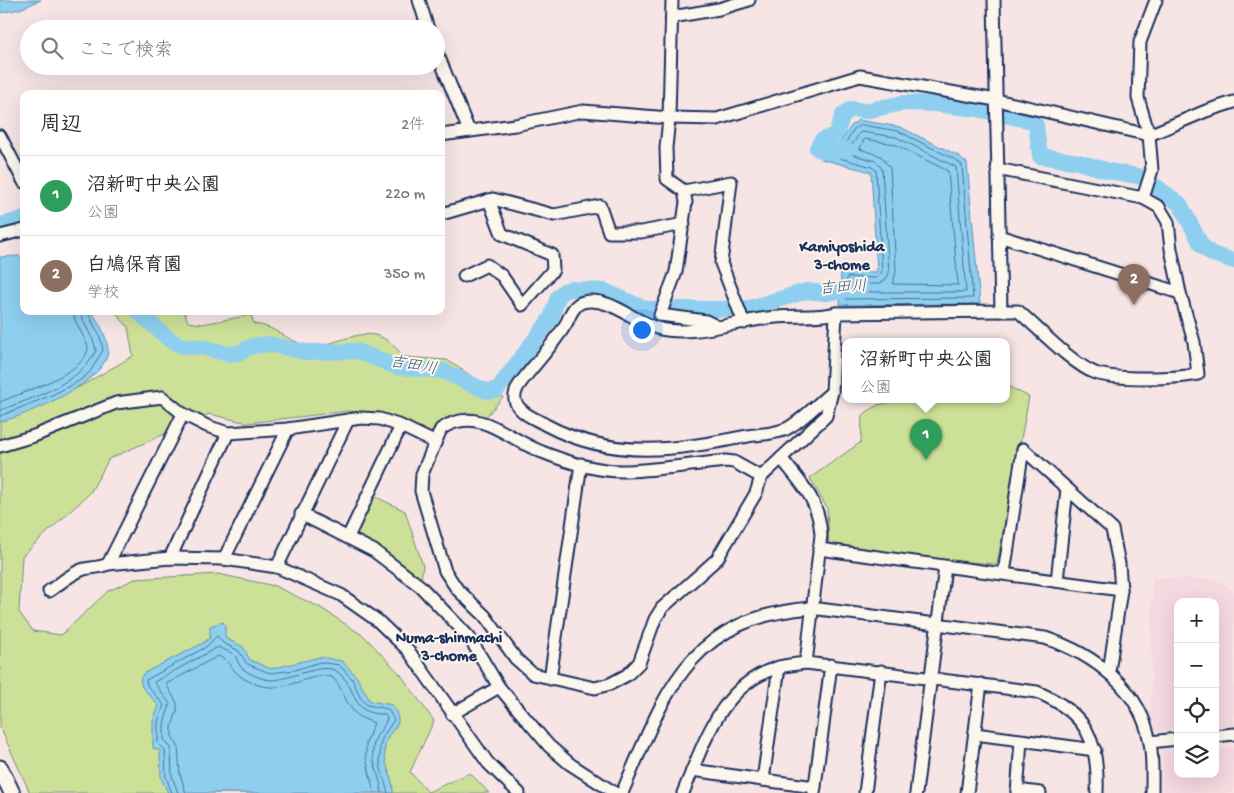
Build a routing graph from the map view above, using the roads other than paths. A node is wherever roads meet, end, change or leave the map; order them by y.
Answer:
1 (419, 0) edge
2 (672, 0) edge
3 (749, 0) edge
4 (994, 0) edge
5 (1156, 0) edge
6 (672, 17) junction
7 (425, 20) edge
8 (445, 71) edge
9 (996, 100) junction
10 (1234, 102) edge
11 (669, 118) junction
12 (470, 131) junction
13 (445, 134) edge
14 (1149, 135) junction
15 (0, 136) edge
16 (997, 168) junction
17 (20, 174) edge
18 (684, 191) junction
19 (1143, 198) junction
20 (490, 200) junction
21 (445, 213) dead end
22 (684, 224) junction
23 (20, 231) edge
24 (0, 236) edge
25 (998, 236) junction
26 (464, 276) dead end
27 (1180, 293) junction
28 (1001, 311) junction
29 (836, 313) junction
30 (744, 323) junction
31 (719, 327) junction
32 (832, 392) junction
33 (183, 414) junction
34 (347, 422) junction
35 (401, 426) junction
36 (288, 429) junction
37 (228, 433) junction
38 (434, 442) junction
39 (0, 446) edge
40 (781, 458) junction
41 (581, 464) junction
42 (762, 477) junction
43 (1067, 489) junction
44 (301, 514) junction
45 (348, 537) junction
46 (819, 549) junction
47 (170, 558) junction
48 (224, 559) junction
49 (108, 564) junction
50 (277, 567) junction
51 (945, 567) junction
52 (1004, 573) junction
53 (1057, 580) junction
54 (1120, 590) junction
55 (49, 591) dead end
56 (811, 608) junction
57 (938, 623) junction
58 (806, 663) junction
59 (831, 665) junction
60 (779, 667) junction
61 (881, 671) junction
62 (1109, 672) junction
63 (931, 678) junction
64 (550, 679) junction
65 (981, 684) junction
66 (500, 687) junction
67 (452, 714) junction
68 (975, 734) junction
69 (1234, 734) edge
70 (1219, 736) edge
71 (1174, 739) edge
72 (1021, 741) junction
73 (1150, 742) junction
74 (1095, 750) junction
75 (0, 768) edge
76 (692, 770) junction
77 (763, 780) junction
78 (815, 790) edge
79 (1017, 792) edge
80 (12, 793) edge
81 (518, 793) edge
82 (615, 793) edge
83 (622, 793) edge
84 (682, 793) edge
85 (865, 793) edge
86 (916, 793) edge
87 (967, 793) edge
88 (1040, 793) edge
89 (1097, 793) edge
90 (1152, 793) edge

1 - 7 street
2 - 6 street
3 - 6 street
4 - 9 street
5 - 14 street
6 - 11 street
8 - 12 street
9 - 11 street
9 - 14 street
9 - 16 street
10 - 14 street
11 - 12 street
11 - 18 street
12 - 13 street
14 - 19 street
15 - 17 street
16 - 19 street
16 - 25 street
18 - 22 street
18 - 30 street
19 - 27 street
20 - 21 street
20 - 22 street
20 - 26 street
22 - 31 street
23 - 24 street
25 - 27 street
25 - 28 street
27 - 28 street
28 - 29 street
29 - 30 street
29 - 32 street
30 - 31 street
31 - 32 street
32 - 40 street
33 - 37 street
33 - 39 street
33 - 49 street
34 - 35 street
34 - 36 street
34 - 44 street
35 - 38 street
35 - 45 street
36 - 37 street
36 - 48 street
37 - 47 street
38 - 41 street
38 - 64 street
40 - 42 street
40 - 46 street
41 - 42 street
41 - 64 street
42 - 64 street
43 - 52 street
43 - 53 street
43 - 54 street
44 - 45 street
44 - 50 street
45 - 66 street
46 - 51 street
46 - 56 street
47 - 48 street
47 - 49 street
48 - 50 street
49 - 55 street
50 - 67 street
51 - 52 street
51 - 57 street
52 - 53 street
53 - 54 street
54 - 62 street
56 - 57 street
56 - 58 street
56 - 83 street
57 - 62 street
57 - 63 street
58 - 59 street
58 - 60 street
59 - 61 street
59 - 78 street
60 - 76 street
60 - 77 street
61 - 63 street
61 - 85 street
62 - 73 street
63 - 65 street
63 - 86 street
65 - 68 street
65 - 74 street
66 - 67 street
66 - 82 street
67 - 81 street
68 - 72 street
68 - 87 street
69 - 70 street
71 - 73 street
72 - 74 street
72 - 79 street
73 - 90 street
74 - 89 street
75 - 80 highway
76 - 77 street
76 - 84 street
77 - 78 street
79 - 88 street

